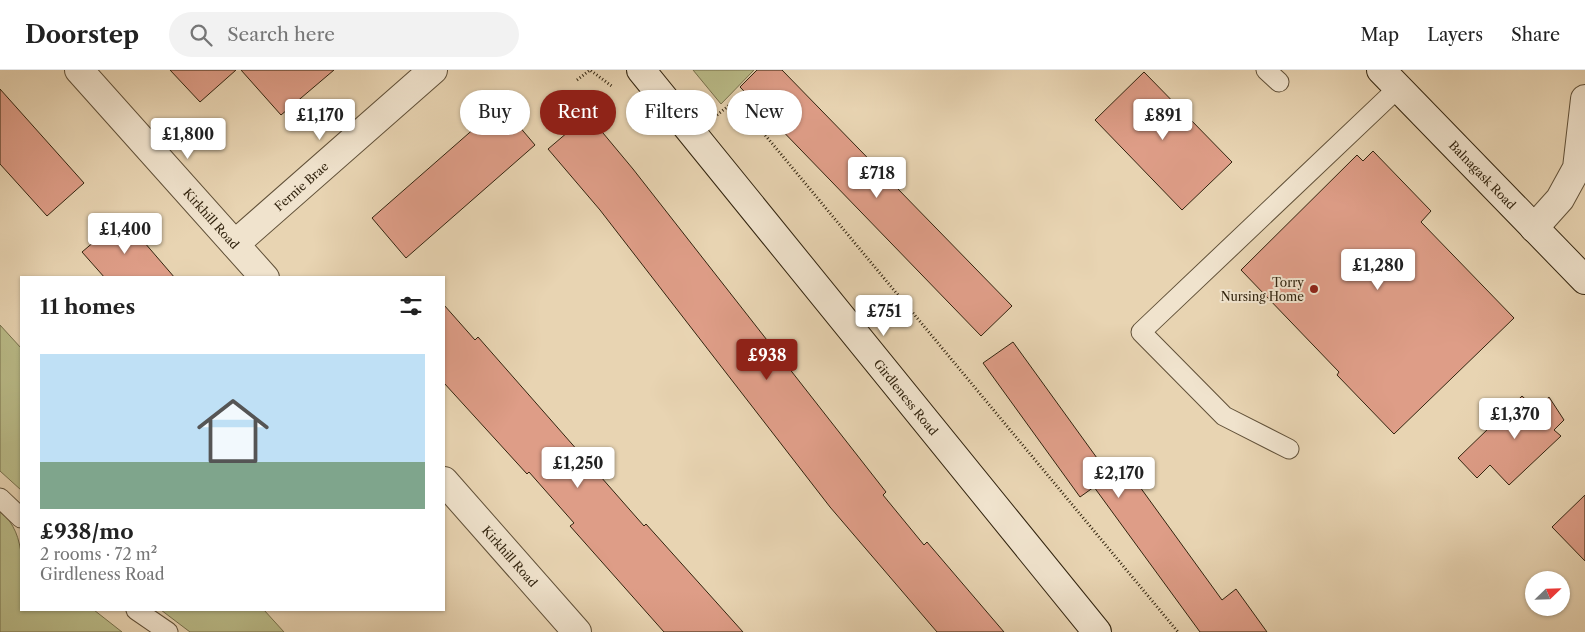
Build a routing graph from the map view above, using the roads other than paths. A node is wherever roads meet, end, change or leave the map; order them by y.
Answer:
1 (79, 70) edge
2 (433, 70) edge
3 (640, 70) edge
4 (1389, 79) edge
5 (1585, 99) edge
6 (1534, 228) junction
7 (235, 244) junction
8 (262, 276) edge
9 (1585, 280) edge
10 (1289, 449) dead end
11 (445, 482) edge
12 (0, 498) edge
13 (20, 517) edge
14 (137, 611) edge
15 (168, 632) edge
16 (577, 632) edge
17 (1097, 632) edge

1 - 7 street, Kirkhill Road
2 - 7 street, Fernie Brae
3 - 17 street, Girdleness Road
4 - 6 street, Balnagask Road
4 - 10 lane
5 - 6 street
6 - 9 street, Balnagask Road
7 - 8 street, Kirkhill Road
11 - 16 street, Kirkhill Road
12 - 13 lane
14 - 15 lane

